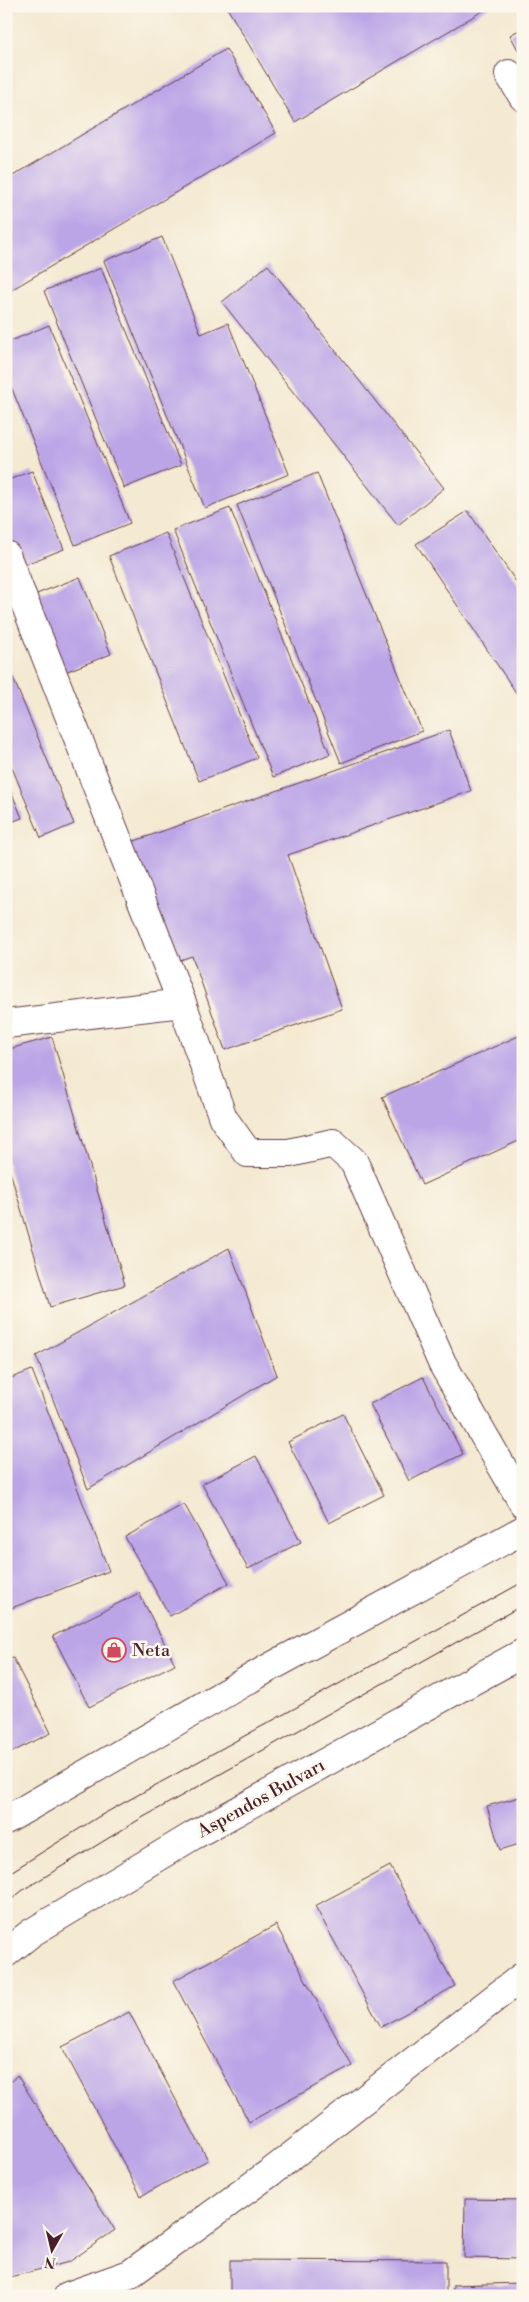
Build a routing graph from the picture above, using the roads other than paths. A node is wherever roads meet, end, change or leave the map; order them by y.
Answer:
1 (509, 74) dead end
2 (523, 97) edge
3 (6, 554) edge
4 (182, 1003) junction
5 (6, 1024) edge
6 (523, 1503) edge
7 (523, 1530) edge
8 (523, 1653) edge
9 (6, 1820) edge
10 (6, 1953) edge
11 (523, 1976) edge
12 (68, 2296) edge

1 - 2 street
3 - 4 street
4 - 5 street
4 - 6 street
7 - 9 street
8 - 10 street, Aspendos Bulvarı
11 - 12 street

